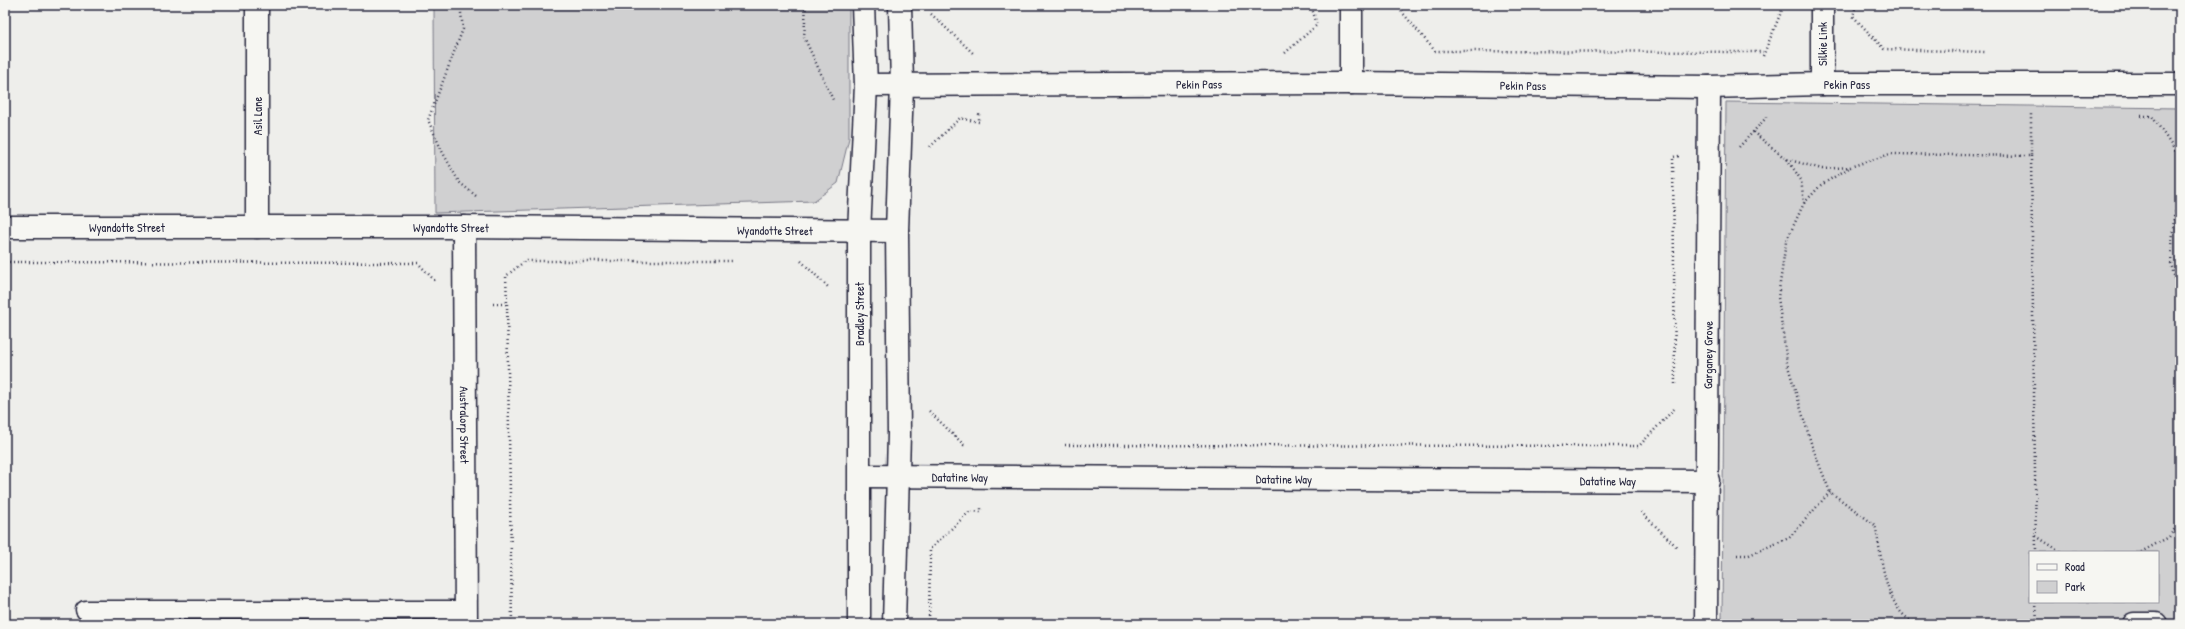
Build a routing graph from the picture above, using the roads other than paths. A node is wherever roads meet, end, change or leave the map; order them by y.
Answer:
1 (257, 5) edge
2 (863, 5) edge
3 (900, 5) edge
4 (1351, 5) edge
5 (1822, 5) edge
6 (1351, 83) junction
7 (1822, 84) junction
8 (2180, 84) edge
9 (866, 85) junction
10 (902, 85) junction
11 (1709, 87) junction
12 (5, 227) edge
13 (257, 227) junction
14 (464, 228) junction
15 (897, 231) junction
16 (859, 232) junction
17 (860, 476) junction
18 (898, 477) junction
19 (1708, 481) junction
20 (85, 610) dead end
21 (466, 616) joint
22 (859, 624) edge
23 (894, 624) edge
24 (1706, 624) edge
25 (2134, 624) edge
26 (2151, 624) edge
27 (2156, 624) edge

1 - 13 street, Asil Lane
2 - 9 street, Bradley Street
3 - 10 street
4 - 6 street
5 - 7 street, Silkie Link
6 - 10 street, Pekin Pass
6 - 11 street, Pekin Pass
7 - 8 street, Pekin Pass
7 - 11 street, Pekin Pass
9 - 10 street, Pekin Pass
9 - 16 street, Bradley Street
10 - 15 street
11 - 19 street, Garganey Grove
12 - 13 street, Wyandotte Street
13 - 14 street, Wyandotte Street
14 - 16 street, Wyandotte Street
14 - 21 street, Australorp Street
15 - 16 street, Wyandotte Street
15 - 18 street
16 - 17 street, Bradley Street
17 - 18 street, Datatine Way
17 - 22 street, Bradley Street
18 - 19 street, Datatine Way
18 - 23 street
19 - 24 street, Garganey Grove
20 - 21 lane
25 - 26 street
26 - 27 street

